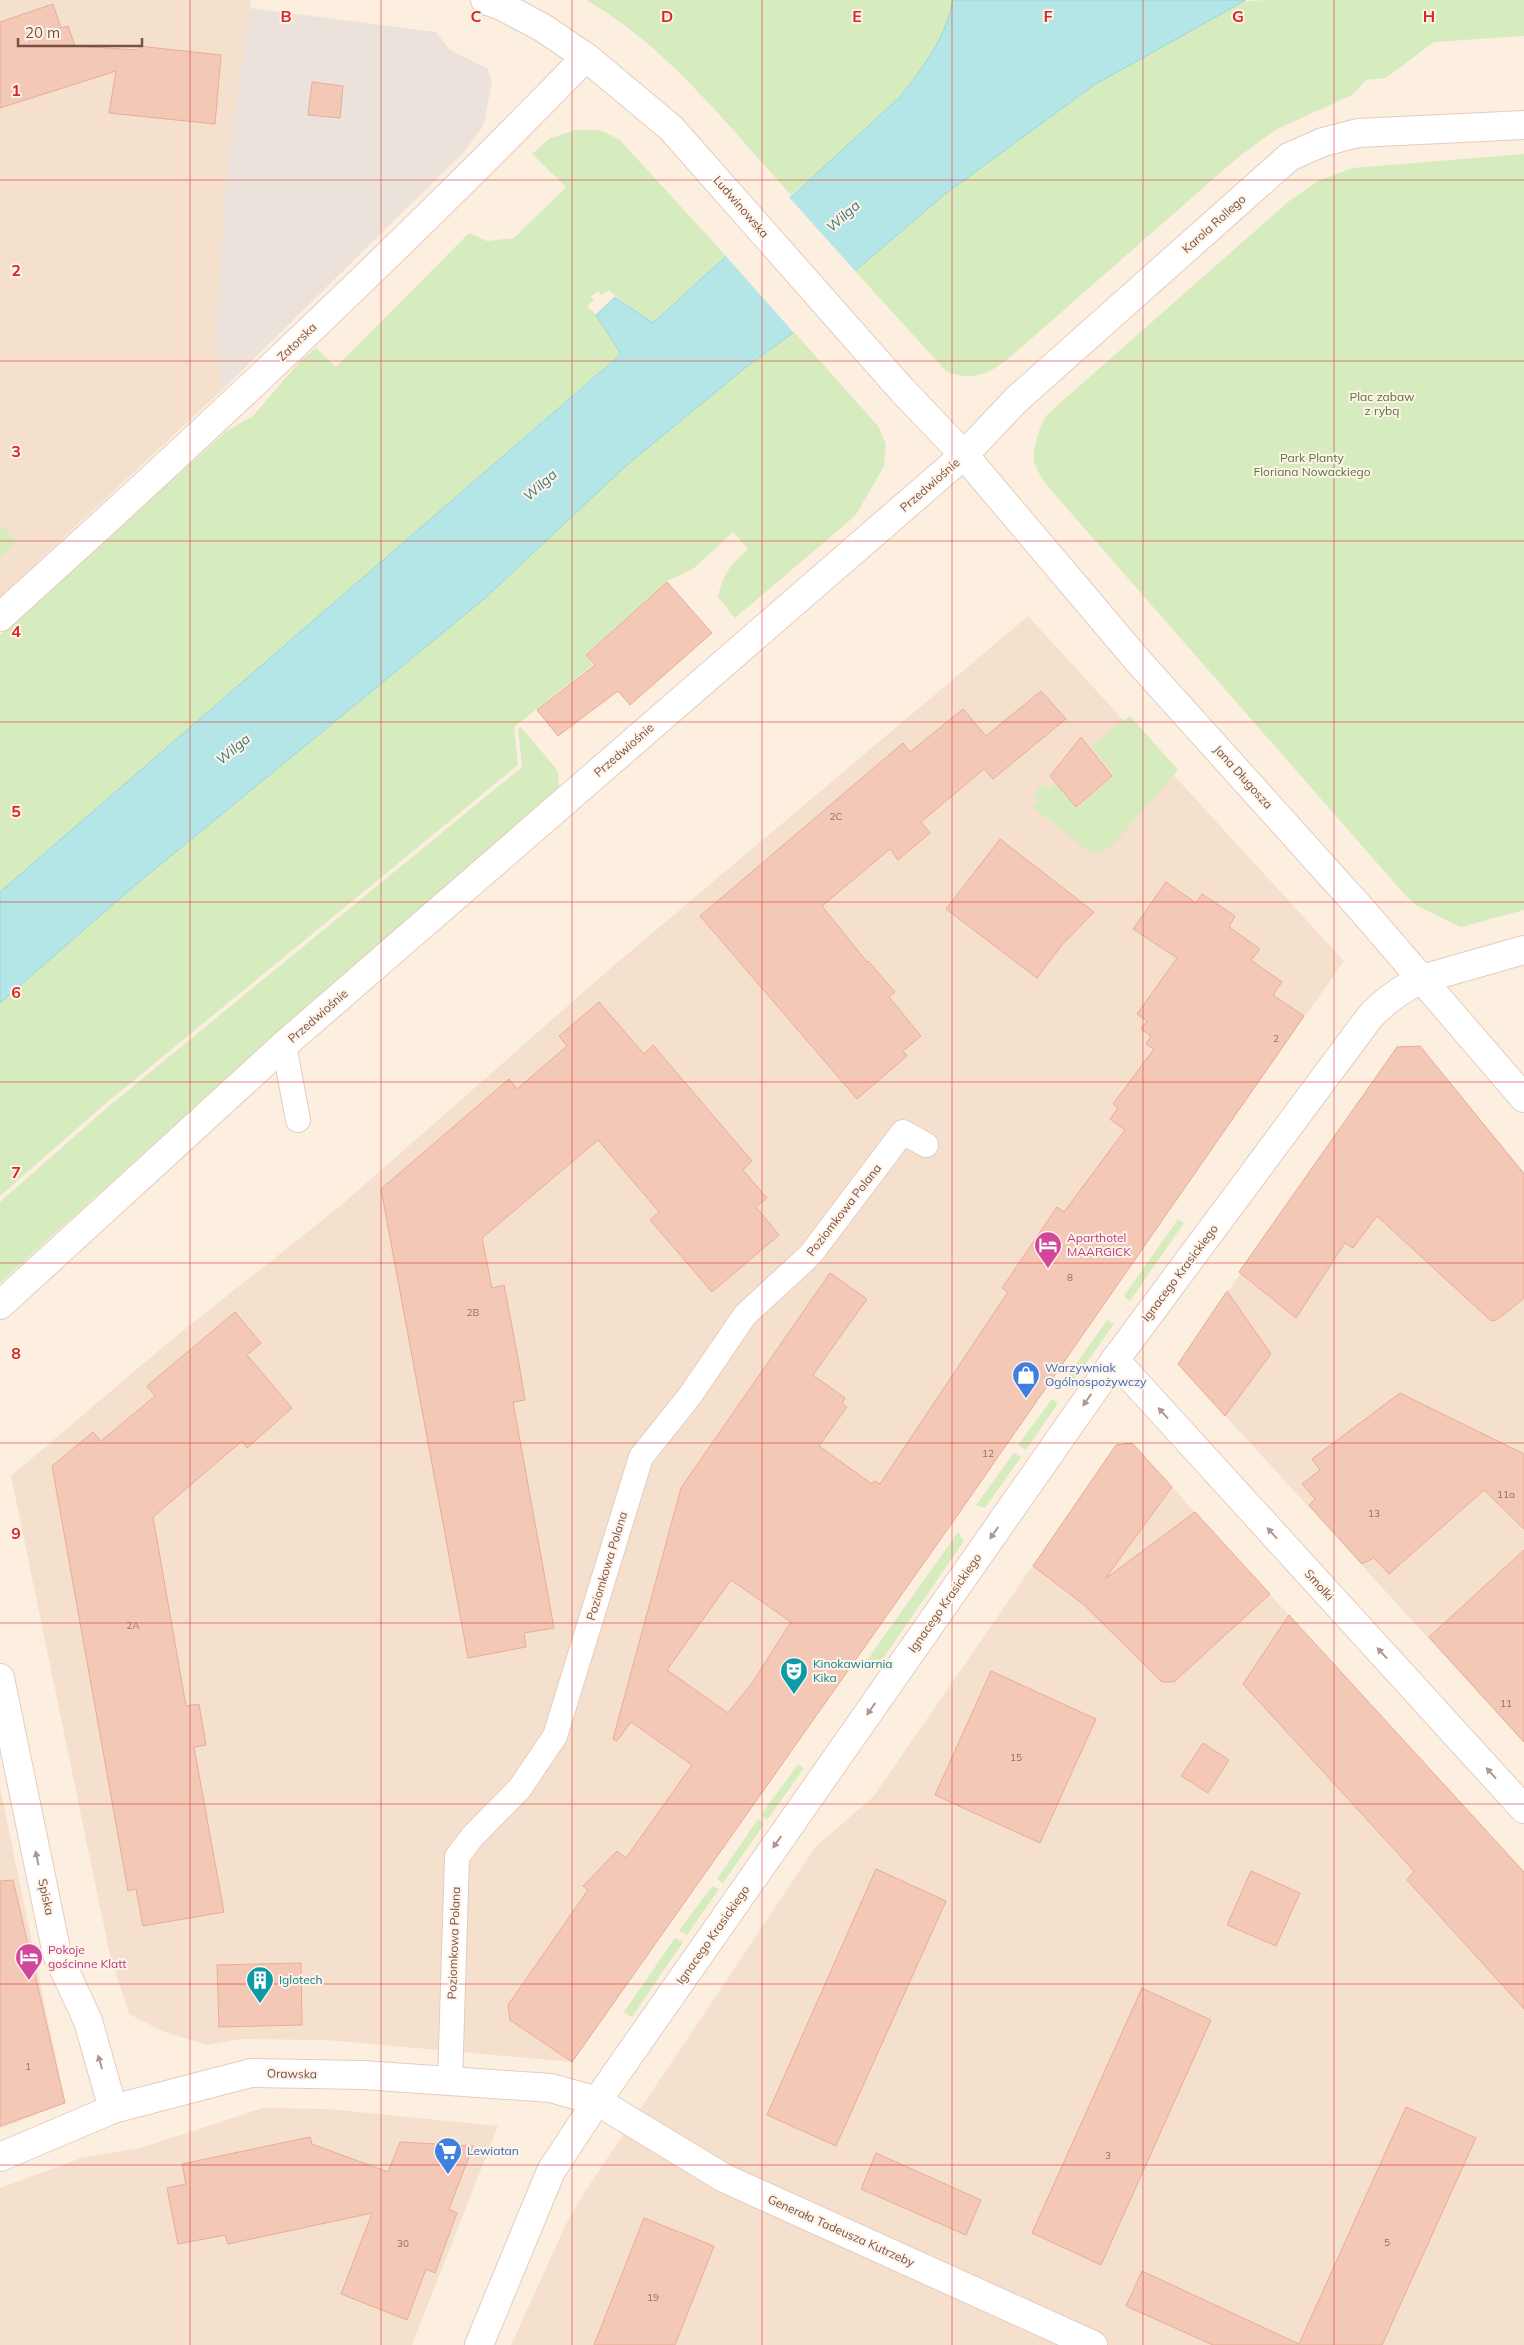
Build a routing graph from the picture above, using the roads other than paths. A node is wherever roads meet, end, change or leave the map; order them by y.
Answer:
1 (485, 0) edge
2 (586, 57) junction
3 (1524, 125) edge
4 (964, 455) junction
5 (0, 618) edge
6 (1524, 950) edge
7 (1422, 979) junction
8 (284, 1045) junction
9 (1524, 1098) edge
10 (298, 1120) dead end
11 (926, 1145) dead end
12 (0, 1305) edge
13 (1115, 1360) junction
14 (0, 1678) edge
15 (1524, 1809) edge
16 (450, 2082) junction
17 (597, 2101) junction
18 (113, 2109) junction
19 (0, 2157) edge
20 (479, 2345) edge
21 (1093, 2345) edge

1 - 2 street, Ludwinowska
2 - 4 street, Ludwinowska
2 - 5 street, Zatorska
3 - 4 street, Karola Rollego
4 - 7 street, Jana Długosza
4 - 8 street, Przedwiośnie
6 - 7 street, Ignacego Krasickiego
7 - 9 street, Jana Długosza
7 - 13 street, Ignacego Krasickiego
8 - 10 lane, Przedwiośnie
8 - 12 street, Przedwiośnie
11 - 16 lane, Poziomkowa Polana
15 -> 13 street, Smolki
13 -> 17 street, Ignacego Krasickiego
18 -> 14 street, Spiska
16 - 17 street, Orawska
16 - 18 street, Orawska
17 - 20 street, Ignacego Krasickiego
17 - 21 street, Generała Tadeusza Kutrzeby
18 - 19 street, Orawska

